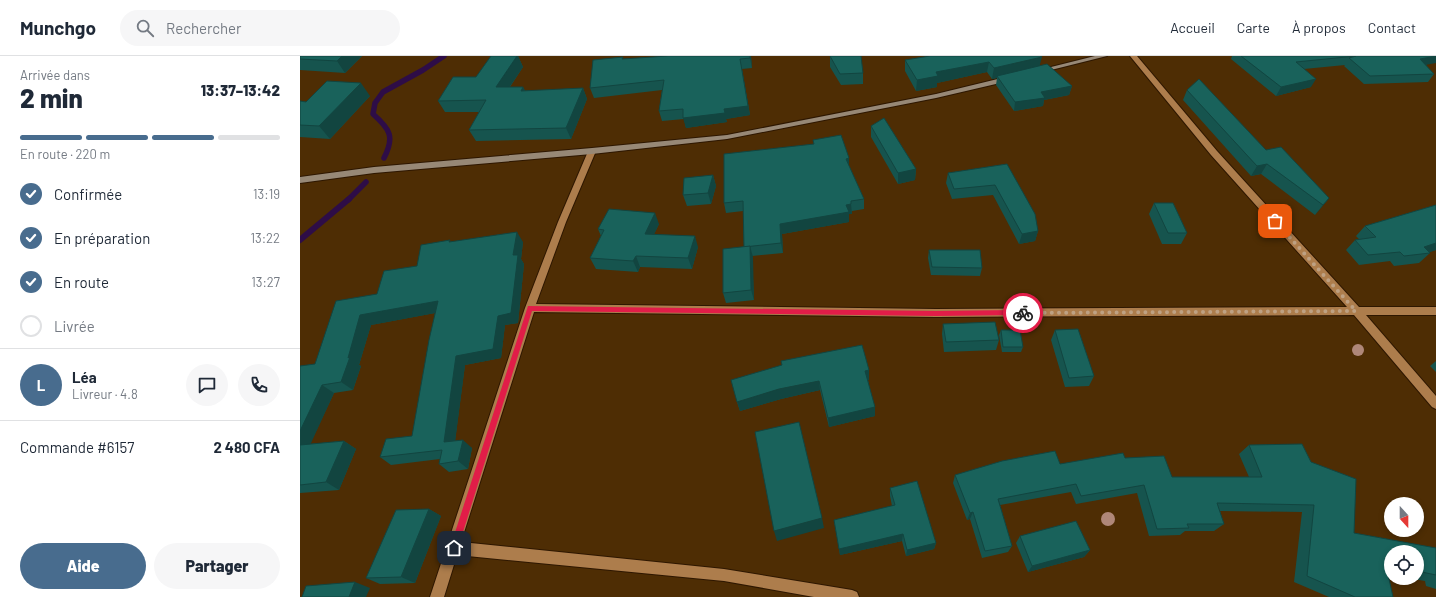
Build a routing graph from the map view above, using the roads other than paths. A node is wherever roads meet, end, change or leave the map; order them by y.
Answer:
1 (1104, 56) edge
2 (1133, 56) edge
3 (1034, 72) edge
4 (1019, 76) edge
5 (592, 151) junction
6 (300, 180) edge
7 (530, 308) junction
8 (1356, 311) junction
9 (1436, 311) edge
10 (1436, 404) edge
11 (454, 548) junction
12 (437, 597) edge
13 (852, 597) edge

1 - 3 street
2 - 8 street
4 - 5 street
5 - 6 street
5 - 7 street
7 - 8 street
7 - 11 street
8 - 9 street
8 - 10 street
11 - 12 street
11 - 13 street

